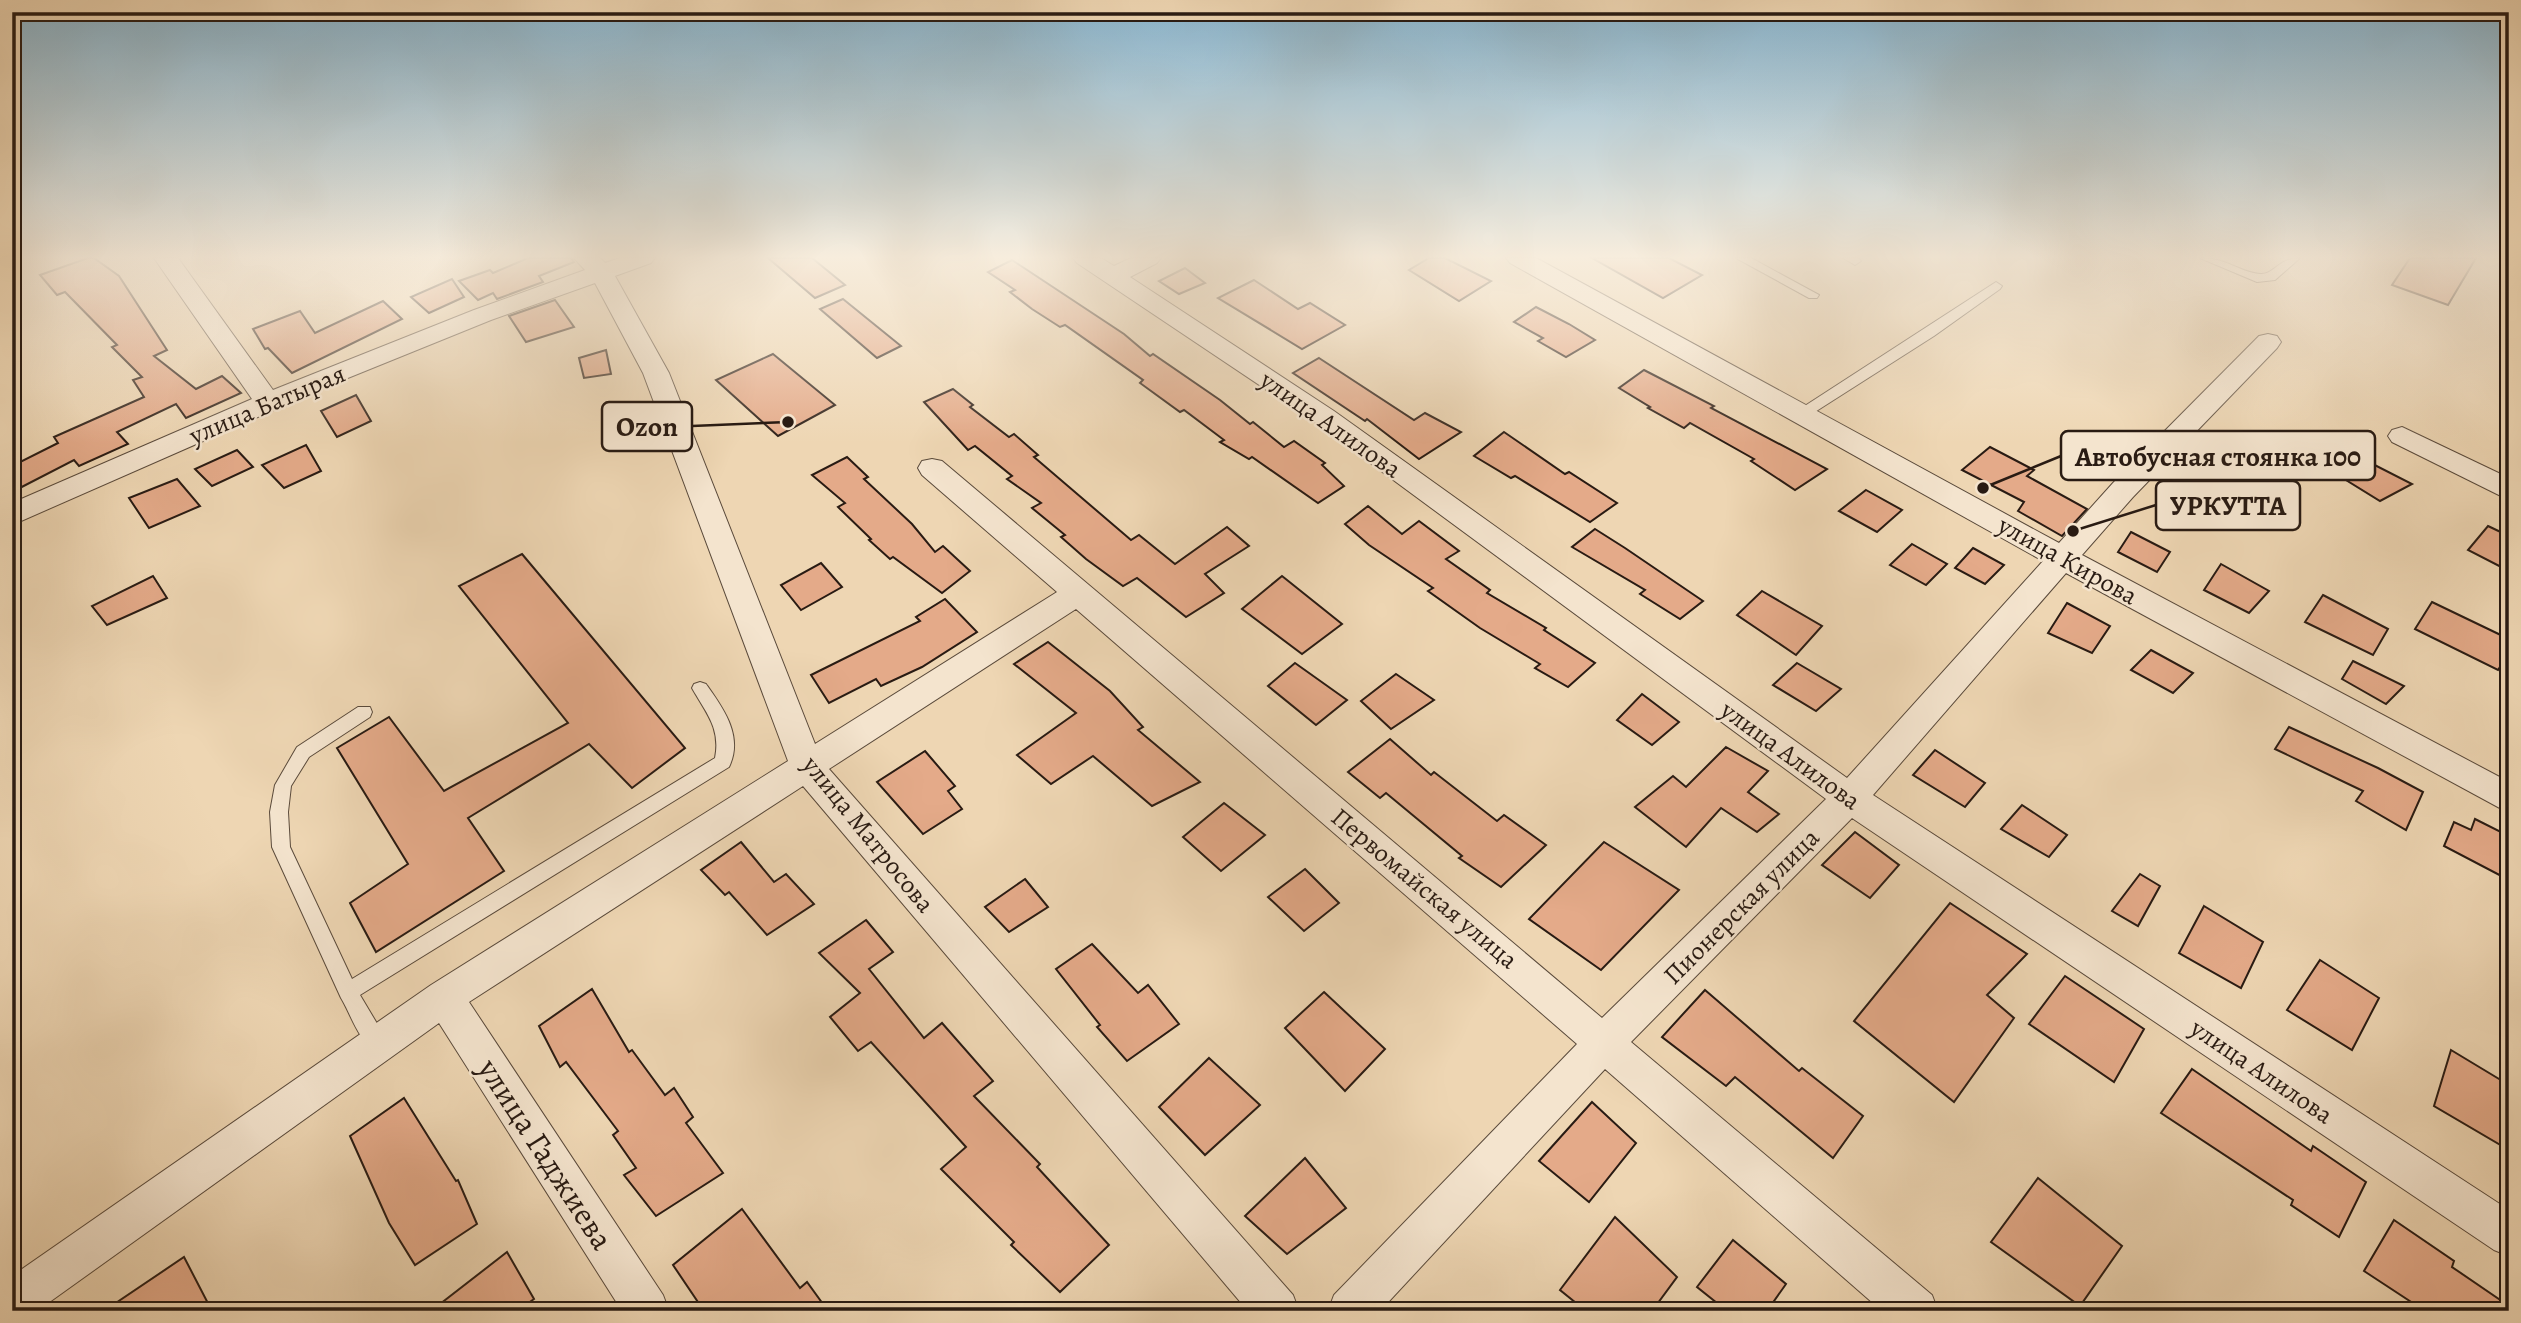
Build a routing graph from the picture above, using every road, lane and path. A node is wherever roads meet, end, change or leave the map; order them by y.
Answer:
1 (210, 320) edge
2 (462, 320) edge
3 (625, 320) edge
4 (1179, 320) edge
5 (1630, 320) edge
6 (1949, 320) edge
7 (2268, 342) dead end
8 (267, 401) junction
9 (1802, 414) junction
10 (2402, 436) dead end
11 (932, 468) dead end
12 (2509, 490) edge
13 (12, 515) edge
14 (2064, 559) junction
15 (1078, 593) junction
16 (700, 688) dead end
17 (364, 712) dead end
18 (807, 767) junction
19 (1850, 798) junction
20 (2509, 799) edge
21 (348, 992) junction
22 (444, 997) junction
23 (378, 1042) junction
24 (1605, 1042) junction
25 (2509, 1235) edge
26 (12, 1302) edge
27 (647, 1311) edge
28 (1278, 1311) edge
29 (1350, 1311) edge
30 (1916, 1311) edge

1 - 8 street
2 - 8 street, улица Батырая
3 - 18 street, улица Матросова
4 - 19 street, улица Алилова
5 - 9 street, улица Кирова
6 - 9 lane
7 - 14 street, Пионерская улица
8 - 13 street, улица Батырая
9 - 14 street, улица Кирова
10 - 12 street
11 - 15 street, Первомайская улица
14 - 19 street, Пионерская улица
14 - 20 street, улица Кирова
15 - 18 street
15 - 24 street, Первомайская улица
16 - 21 lane
17 - 21 lane
18 - 22 street
18 - 28 street, улица Матросова
19 - 24 street, Пионерская улица
19 - 25 street, улица Алилова
21 - 23 lane
22 - 23 street
22 - 27 street, улица Гаджиева
23 - 26 street
24 - 29 street, Пионерская улица
24 - 30 street, Первомайская улица

